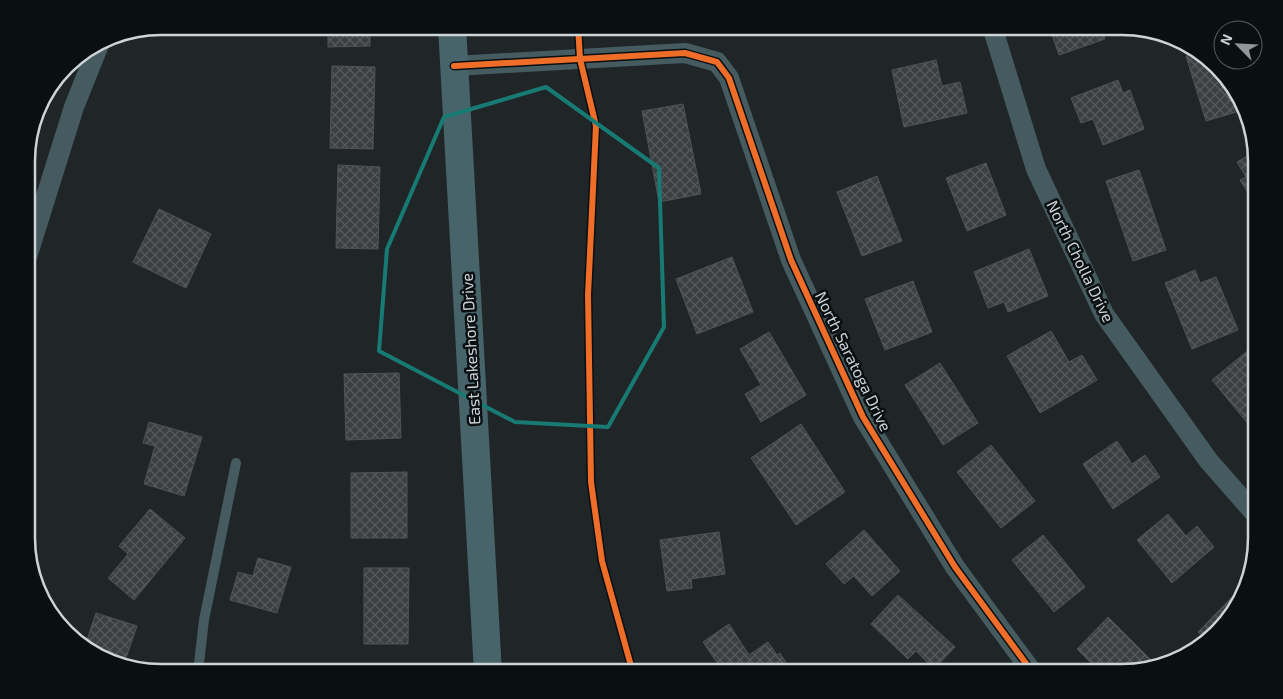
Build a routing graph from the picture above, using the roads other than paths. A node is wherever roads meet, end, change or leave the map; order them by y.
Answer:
1 (452, 35) edge
2 (995, 35) edge
3 (95, 53) edge
4 (454, 66) junction
5 (35, 231) edge
6 (236, 463) dead end
7 (1248, 506) edge
8 (199, 664) edge
9 (487, 664) edge
10 (1027, 664) edge

1 - 4 main road, East Lakeshore Drive
2 - 7 street, North Cholla Drive
3 - 5 street
4 - 9 main road, East Lakeshore Drive
4 - 10 street, North Saratoga Drive
6 - 8 lane

